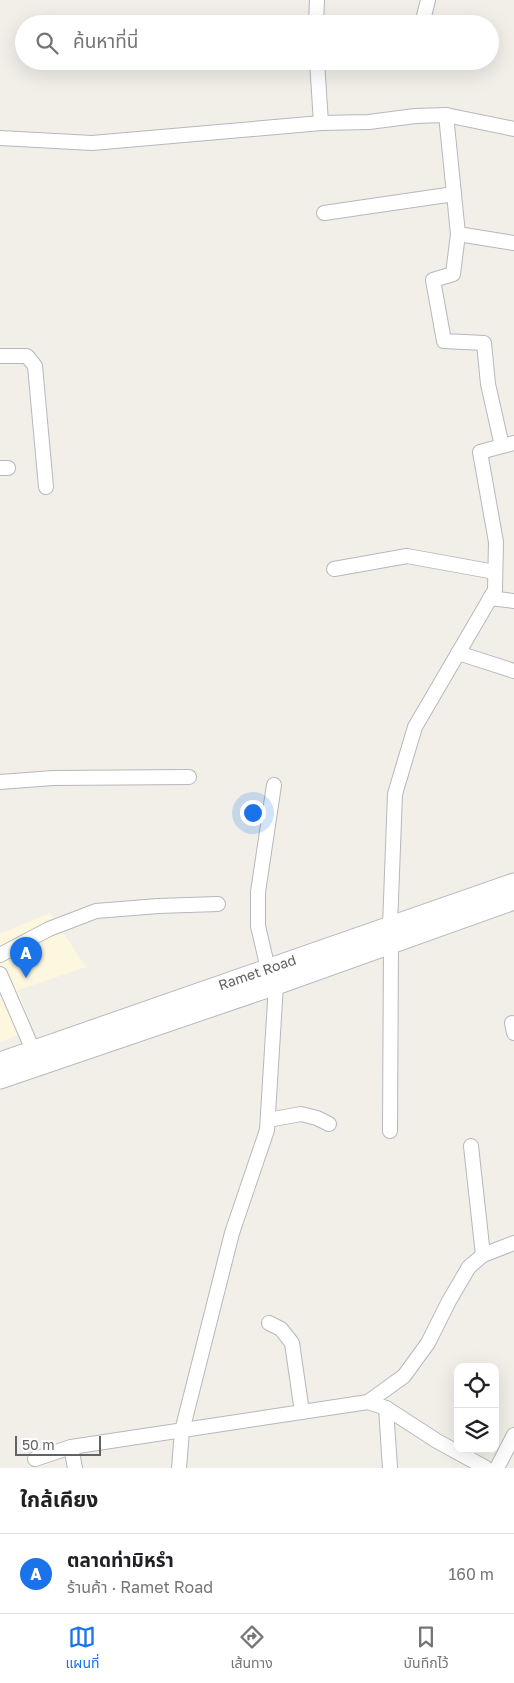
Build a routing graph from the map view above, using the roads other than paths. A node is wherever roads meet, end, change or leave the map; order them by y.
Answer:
1 (317, 0) edge
2 (428, 0) edge
3 (316, 15) edge
4 (424, 15) edge
5 (318, 70) edge
6 (446, 115) junction
7 (321, 122) junction
8 (514, 129) edge
9 (0, 138) edge
10 (454, 194) junction
11 (324, 213) dead end
12 (458, 234) junction
13 (514, 243) edge
14 (0, 356) edge
15 (508, 444) edge
16 (46, 486) dead end
17 (334, 568) dead end
18 (495, 572) junction
19 (490, 598) junction
20 (514, 601) edge
21 (458, 653) junction
22 (514, 671) edge
23 (189, 777) dead end
24 (0, 782) edge
25 (274, 785) dead end
26 (514, 882) edge
27 (514, 900) edge
28 (218, 904) dead end
29 (391, 935) junction
30 (0, 955) edge
31 (0, 974) edge
32 (272, 977) junction
33 (33, 1050) junction
34 (0, 1062) edge
35 (0, 1079) edge
36 (268, 1120) junction
37 (329, 1124) dead end
38 (390, 1131) dead end
39 (471, 1146) dead end
40 (514, 1243) edge
41 (483, 1255) junction
42 (269, 1323) dead end
43 (368, 1402) junction
44 (386, 1408) junction
45 (302, 1412) junction
46 (182, 1431) junction
47 (514, 1435) edge
48 (71, 1447) junction
49 (35, 1459) dead end
50 (75, 1468) edge
51 (179, 1468) edge
52 (390, 1468) edge
53 (486, 1468) edge
54 (497, 1468) edge

1 - 3 street
2 - 4 street
5 - 7 street
6 - 7 street
6 - 8 street
6 - 10 street
7 - 9 street
10 - 11 street
10 - 12 street
12 - 13 street
12 - 15 street
14 - 16 street
15 - 18 street
17 - 18 street
18 - 19 street
19 - 20 street
19 - 21 street
21 - 22 street
21 - 29 street
23 - 24 street
25 - 32 street
26 - 29 main road, Ramet Road
27 - 29 main road, Ramet Road
28 - 30 street
29 - 32 main road, Ramet Road
29 - 38 street
31 - 33 street
32 - 33 main road, Ramet Road
32 - 35 main road, Ramet Road
32 - 36 street
33 - 34 main road, Ramet Road
36 - 37 street
36 - 46 street
39 - 41 street
40 - 41 street
41 - 43 street
42 - 45 street
43 - 44 street
43 - 45 street
44 - 52 street
44 - 53 street
45 - 46 street
46 - 48 street
46 - 51 street
47 - 54 street
48 - 49 street
48 - 50 street

